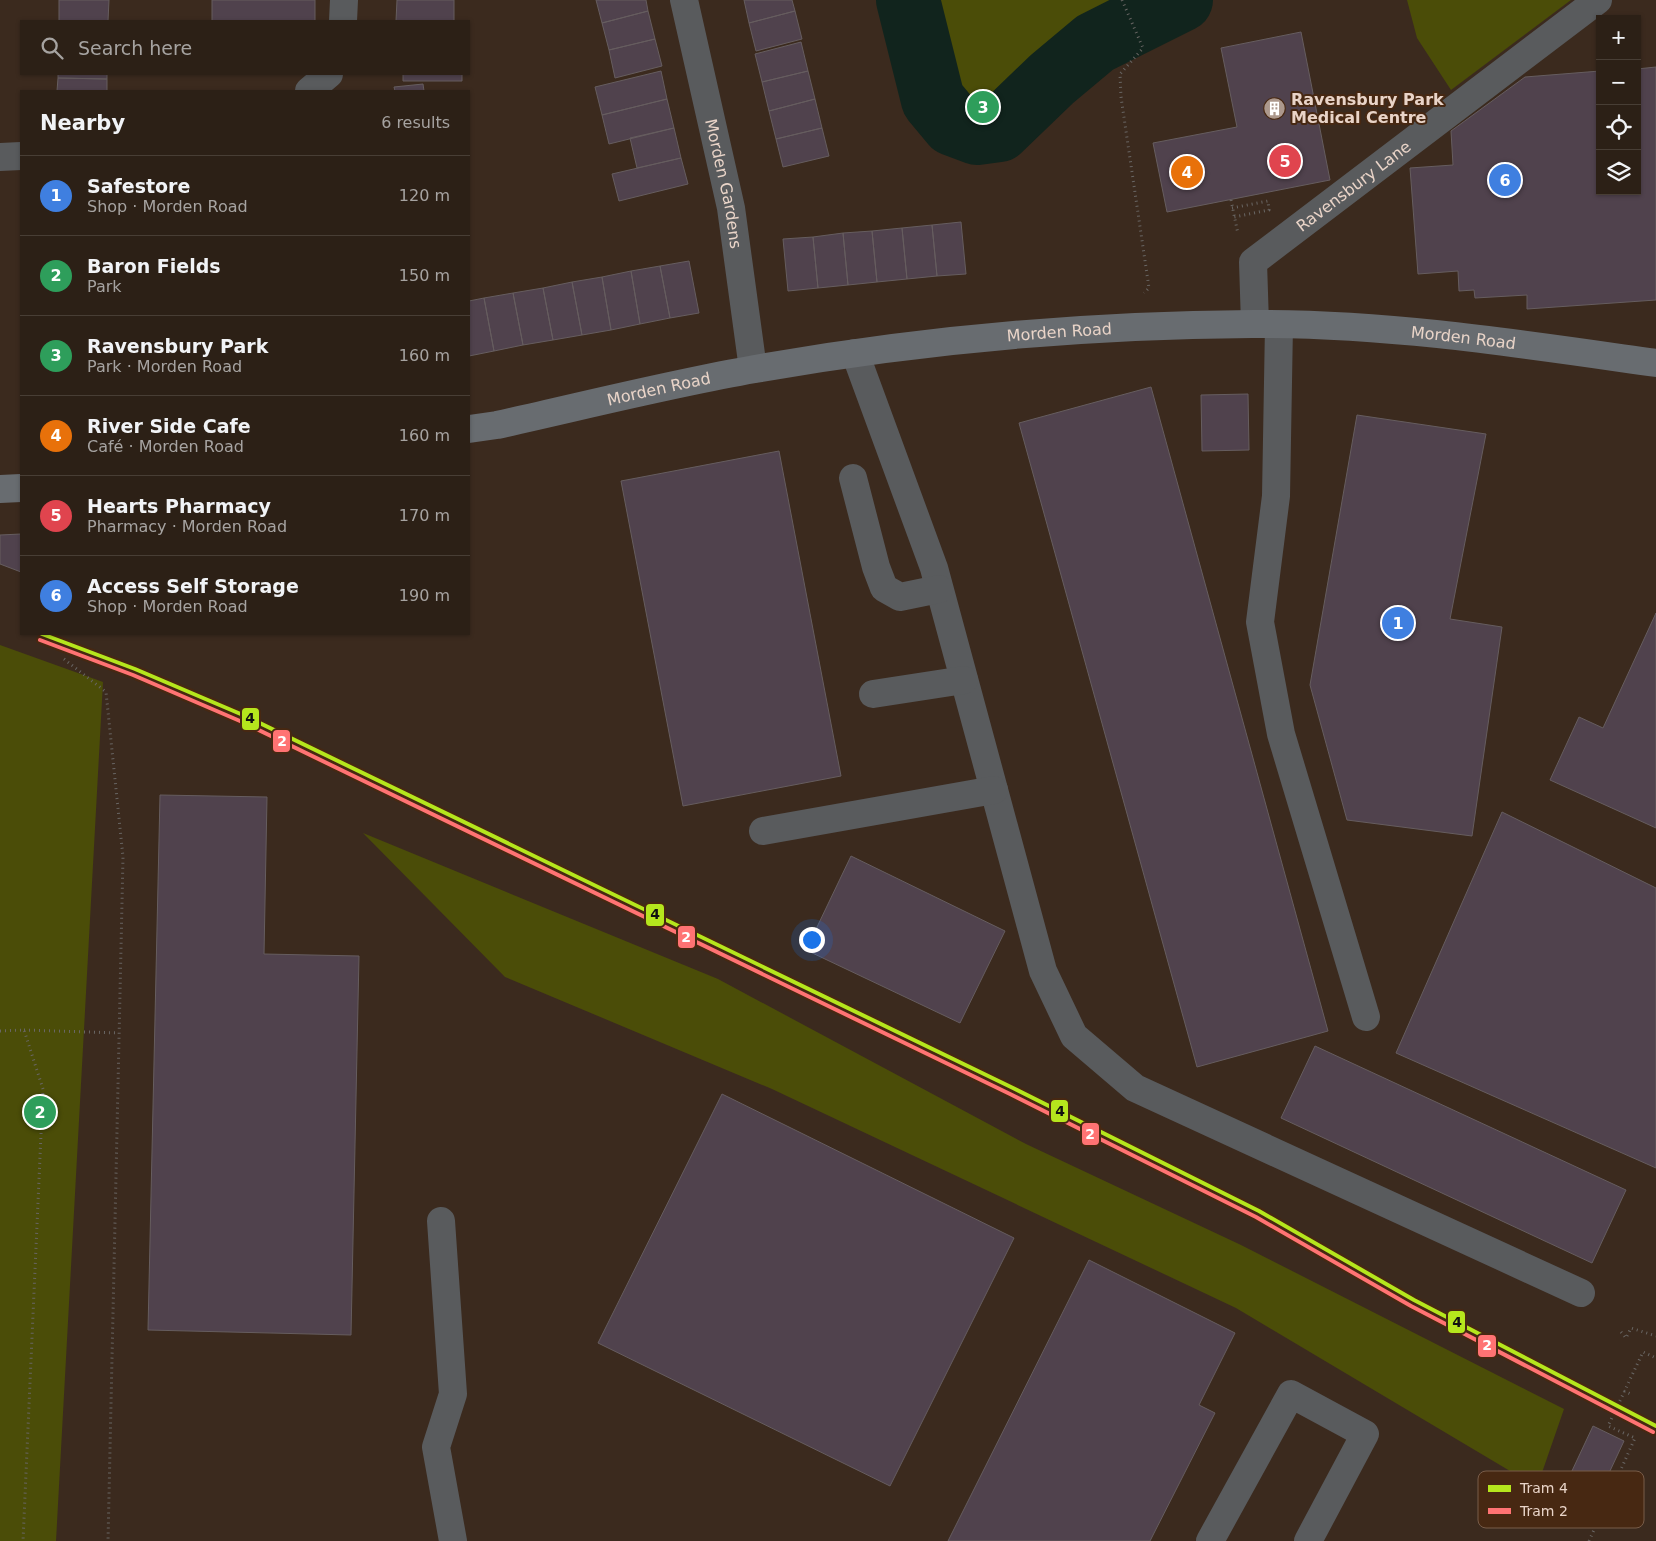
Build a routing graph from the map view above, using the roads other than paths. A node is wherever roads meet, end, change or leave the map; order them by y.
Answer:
1 (344, 0) edge
2 (684, 0) edge
3 (1598, 0) edge
4 (343, 20) edge
5 (327, 75) edge
6 (310, 90) edge
7 (0, 156) edge
8 (20, 156) edge
9 (1267, 324) junction
10 (855, 353) junction
11 (1656, 363) edge
12 (753, 369) junction
13 (470, 429) edge
14 (853, 478) dead end
15 (20, 488) edge
16 (0, 489) edge
17 (940, 589) junction
18 (964, 680) junction
19 (873, 694) dead end
20 (994, 790) junction
21 (763, 831) dead end
22 (1366, 1017) dead end
23 (441, 1220) dead end
24 (1581, 1293) dead end
25 (452, 1541) edge
26 (1210, 1541) edge
27 (1308, 1541) edge

1 - 4 street
2 - 12 street, Morden Gardens
3 - 9 street, Ravensbury Lane
5 - 6 street
7 - 8 street
9 - 10 main road, Morden Road
9 - 11 main road, Morden Road
9 - 22 street
10 - 12 main road, Morden Road
10 - 17 street
12 - 13 main road, Morden Road
14 - 17 street
15 - 16 main road
17 - 18 street
18 - 19 street
18 - 20 street
20 - 21 street
20 - 24 street
23 - 25 street
26 - 27 street

